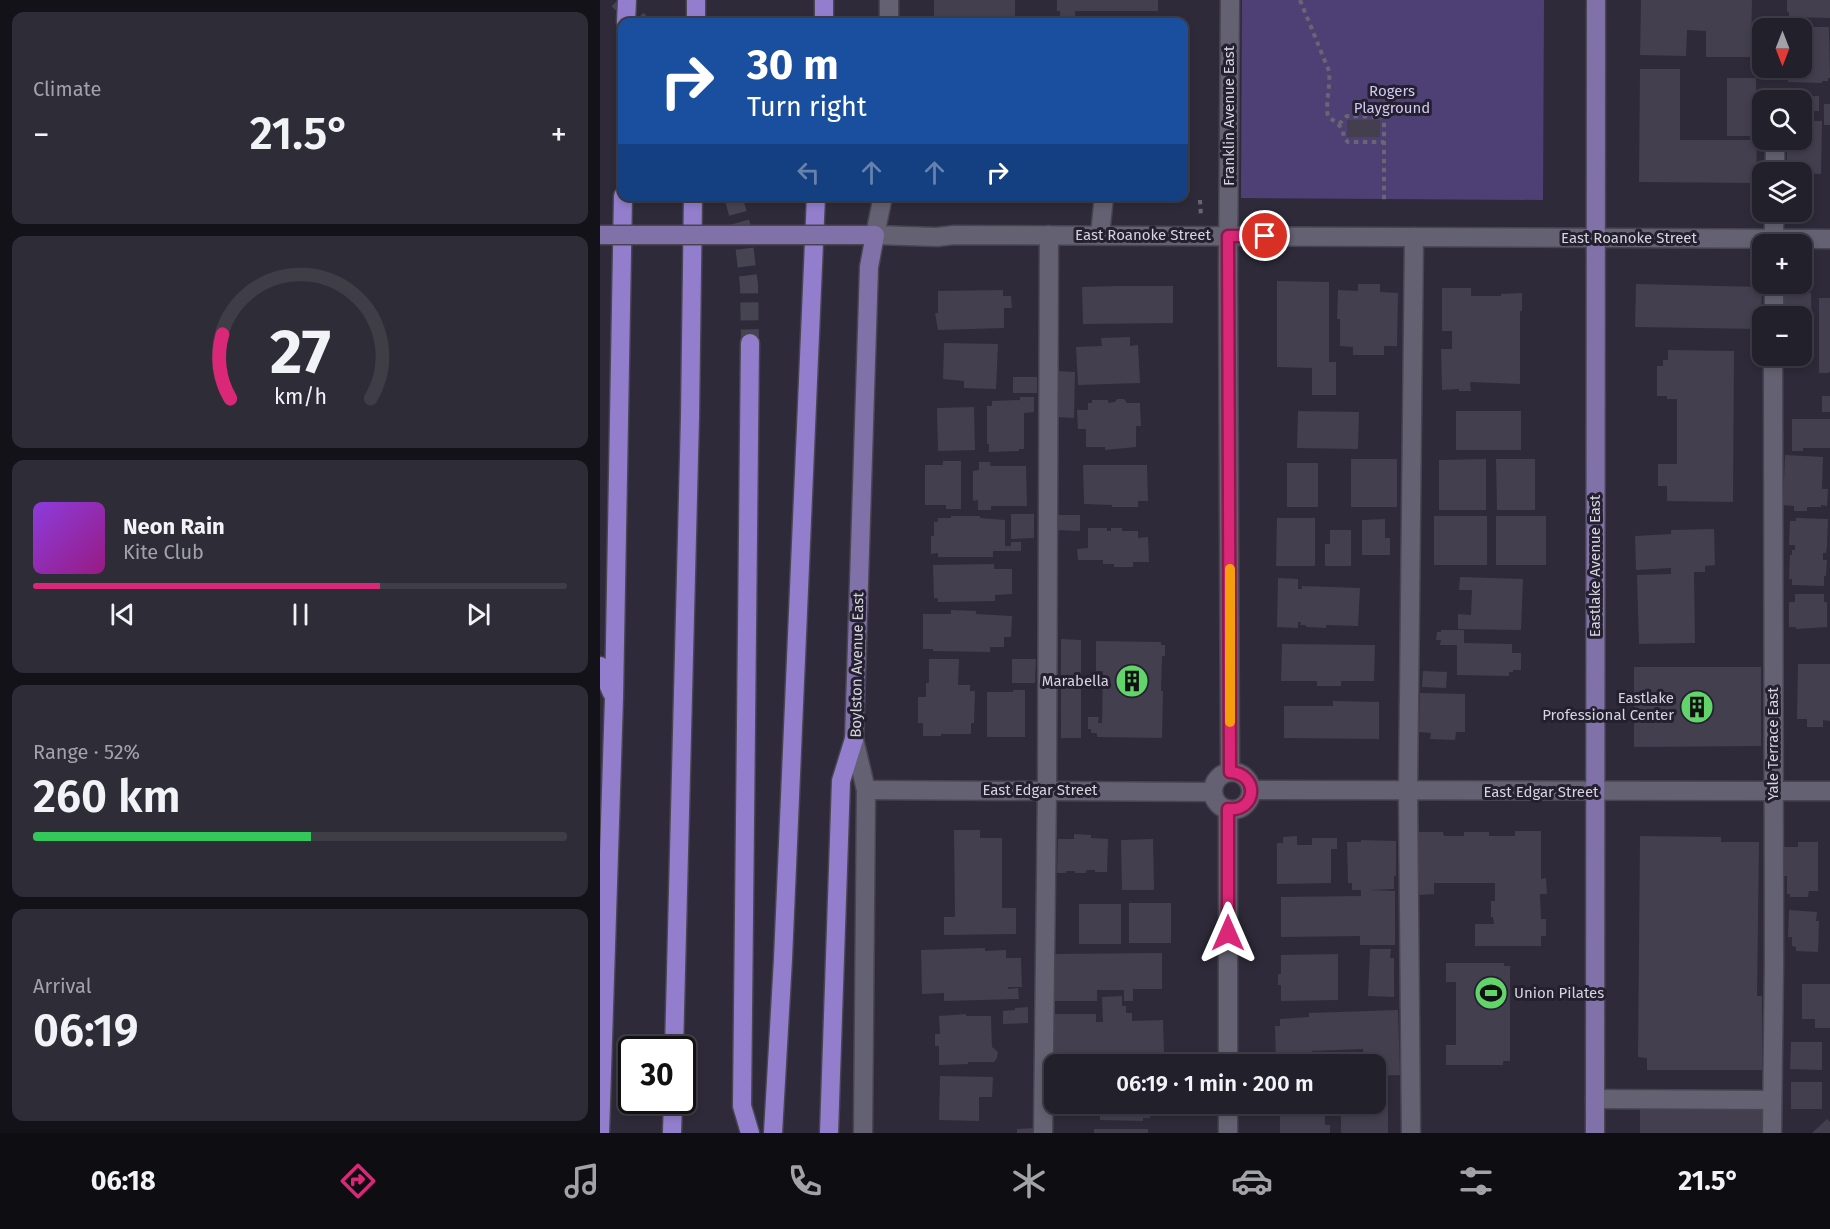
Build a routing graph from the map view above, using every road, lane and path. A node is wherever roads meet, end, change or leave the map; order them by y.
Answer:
1 (627, 0) edge
2 (696, 0) edge
3 (824, 0) edge
4 (889, 0) edge
5 (1230, 0) edge
6 (1300, 0) edge
7 (1596, 0) edge
8 (626, 18) edge
9 (696, 18) edge
10 (824, 18) edge
11 (889, 18) edge
12 (1339, 124) junction
13 (1384, 142) junction
14 (623, 201) edge
15 (693, 201) edge
16 (816, 201) edge
17 (882, 201) edge
18 (1103, 201) edge
19 (1384, 201) dead end
20 (600, 235) edge
21 (875, 235) junction
22 (1049, 235) junction
23 (1100, 235) junction
24 (1228, 236) junction
25 (1414, 237) junction
26 (1595, 238) junction
27 (1830, 238) edge
28 (1812, 239) edge
29 (1752, 242) edge
30 (750, 344) tunnel mouth
31 (1773, 366) edge
32 (600, 666) edge
33 (614, 698) junction
34 (854, 739) junction
35 (1230, 772) junction
36 (866, 790) junction
37 (1047, 790) junction
38 (1252, 790) junction
39 (1408, 791) junction
40 (1772, 791) junction
41 (1830, 791) edge
42 (1213, 792) junction
43 (1595, 792) junction
44 (1228, 809) junction
45 (674, 1036) edge
46 (1228, 1054) edge
47 (1595, 1099) junction
48 (1772, 1100) junction
49 (673, 1114) edge
50 (1228, 1114) edge
51 (600, 1133) edge
52 (672, 1133) edge
53 (750, 1133) edge
54 (773, 1133) edge
55 (829, 1133) edge
56 (863, 1133) edge
57 (1043, 1133) edge
58 (1228, 1133) edge
59 (1411, 1133) edge
60 (1595, 1133) edge
61 (1772, 1133) edge

1 - 8 highway
2 - 9 highway
3 - 10 highway
4 - 11 street
5 - 24 street, Franklin Avenue East
6 - 12 path
7 - 26 main road, Eastlake Avenue East
12 - 13 path
12 - 13 path
13 - 19 path
14 - 33 highway
15 - 45 highway
16 - 54 highway
17 - 21 street, Boylston Avenue East
18 - 23 street
20 - 21 main road, East Roanoke Street, bridge
21 - 22 street, East Roanoke Street
21 - 34 main road, Boylston Avenue East
22 - 23 street, East Roanoke Street
22 - 37 street
23 - 24 street, East Roanoke Street
24 - 25 street, East Roanoke Street
24 - 35 street, Franklin Avenue East
25 - 26 street, East Roanoke Street
25 - 39 street
26 - 29 street, East Roanoke Street
26 - 43 main road, Eastlake Avenue East
27 - 28 street, East Roanoke Street
30 - 53 highway
31 - 40 street, Yale Terrace East
32 - 33 highway
33 - 51 highway
34 - 36 street, Boylston Avenue East
34 - 55 highway
35 - 38 street
35 - 42 street
36 - 37 street, East Edgar Street
36 - 56 street, Boylston Avenue East
37 - 42 street, East Edgar Street
37 - 57 street
38 - 39 street, East Edgar Street
38 - 44 street
39 - 43 street, East Edgar Street
39 - 59 street
40 - 41 street, East Edgar Street
40 - 43 street, East Edgar Street
40 - 48 street, Yale Terrace East
42 - 44 street
43 - 47 main road, Eastlake Avenue East
44 - 46 street
47 - 48 street
47 - 60 main road, Eastlake Avenue East
48 - 61 street, Yale Terrace East
49 - 52 highway
50 - 58 street

